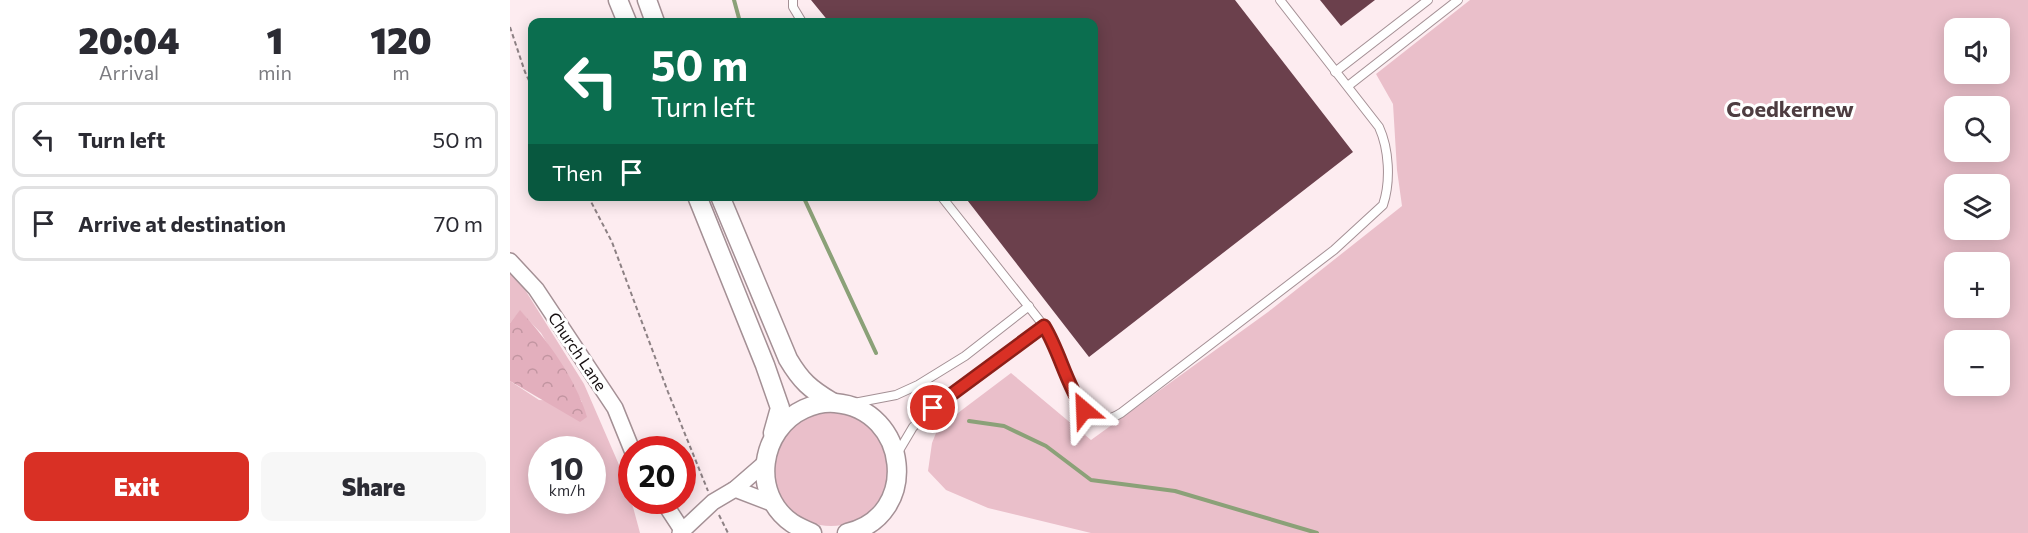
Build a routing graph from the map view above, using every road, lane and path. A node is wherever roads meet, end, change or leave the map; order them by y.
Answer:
1 (618, 0) edge
2 (647, 0) edge
3 (793, 0) edge
4 (1280, 0) edge
5 (1428, 0) edge
6 (1458, 0) edge
7 (625, 18) edge
8 (654, 18) edge
9 (800, 18) edge
10 (510, 27) edge
11 (1335, 72) junction
12 (528, 78) edge
13 (1348, 86) junction
14 (591, 201) edge
15 (699, 201) edge
16 (722, 201) edge
17 (945, 201) edge
18 (510, 261) edge
19 (1029, 306) junction
20 (1044, 326) junction
21 (839, 403) junction
22 (626, 436) edge
23 (770, 444) junction
24 (897, 454) junction
25 (765, 463) junction
26 (735, 489) junction
27 (713, 502) junction
28 (774, 504) junction
29 (671, 514) edge
30 (681, 532) edge
31 (728, 533) edge
32 (812, 533) edge
33 (848, 533) edge

1 - 7 street
2 - 8 street
3 - 9 lane
4 - 11 lane
5 - 11 lane
6 - 13 lane
10 - 12 path
11 - 13 lane
13 - 20 lane
14 - 27 path
15 - 23 street
16 - 21 street
17 - 19 lane
18 - 22 street, Church Lane
19 - 20 lane
19 - 21 lane
20 - 24 lane
21 - 23 street
21 - 24 street
23 - 25 street
24 - 33 street
25 - 26 street
25 - 28 street
26 - 27 street
26 - 28 street
27 - 30 street
27 - 31 path
28 - 32 street
29 - 30 street

